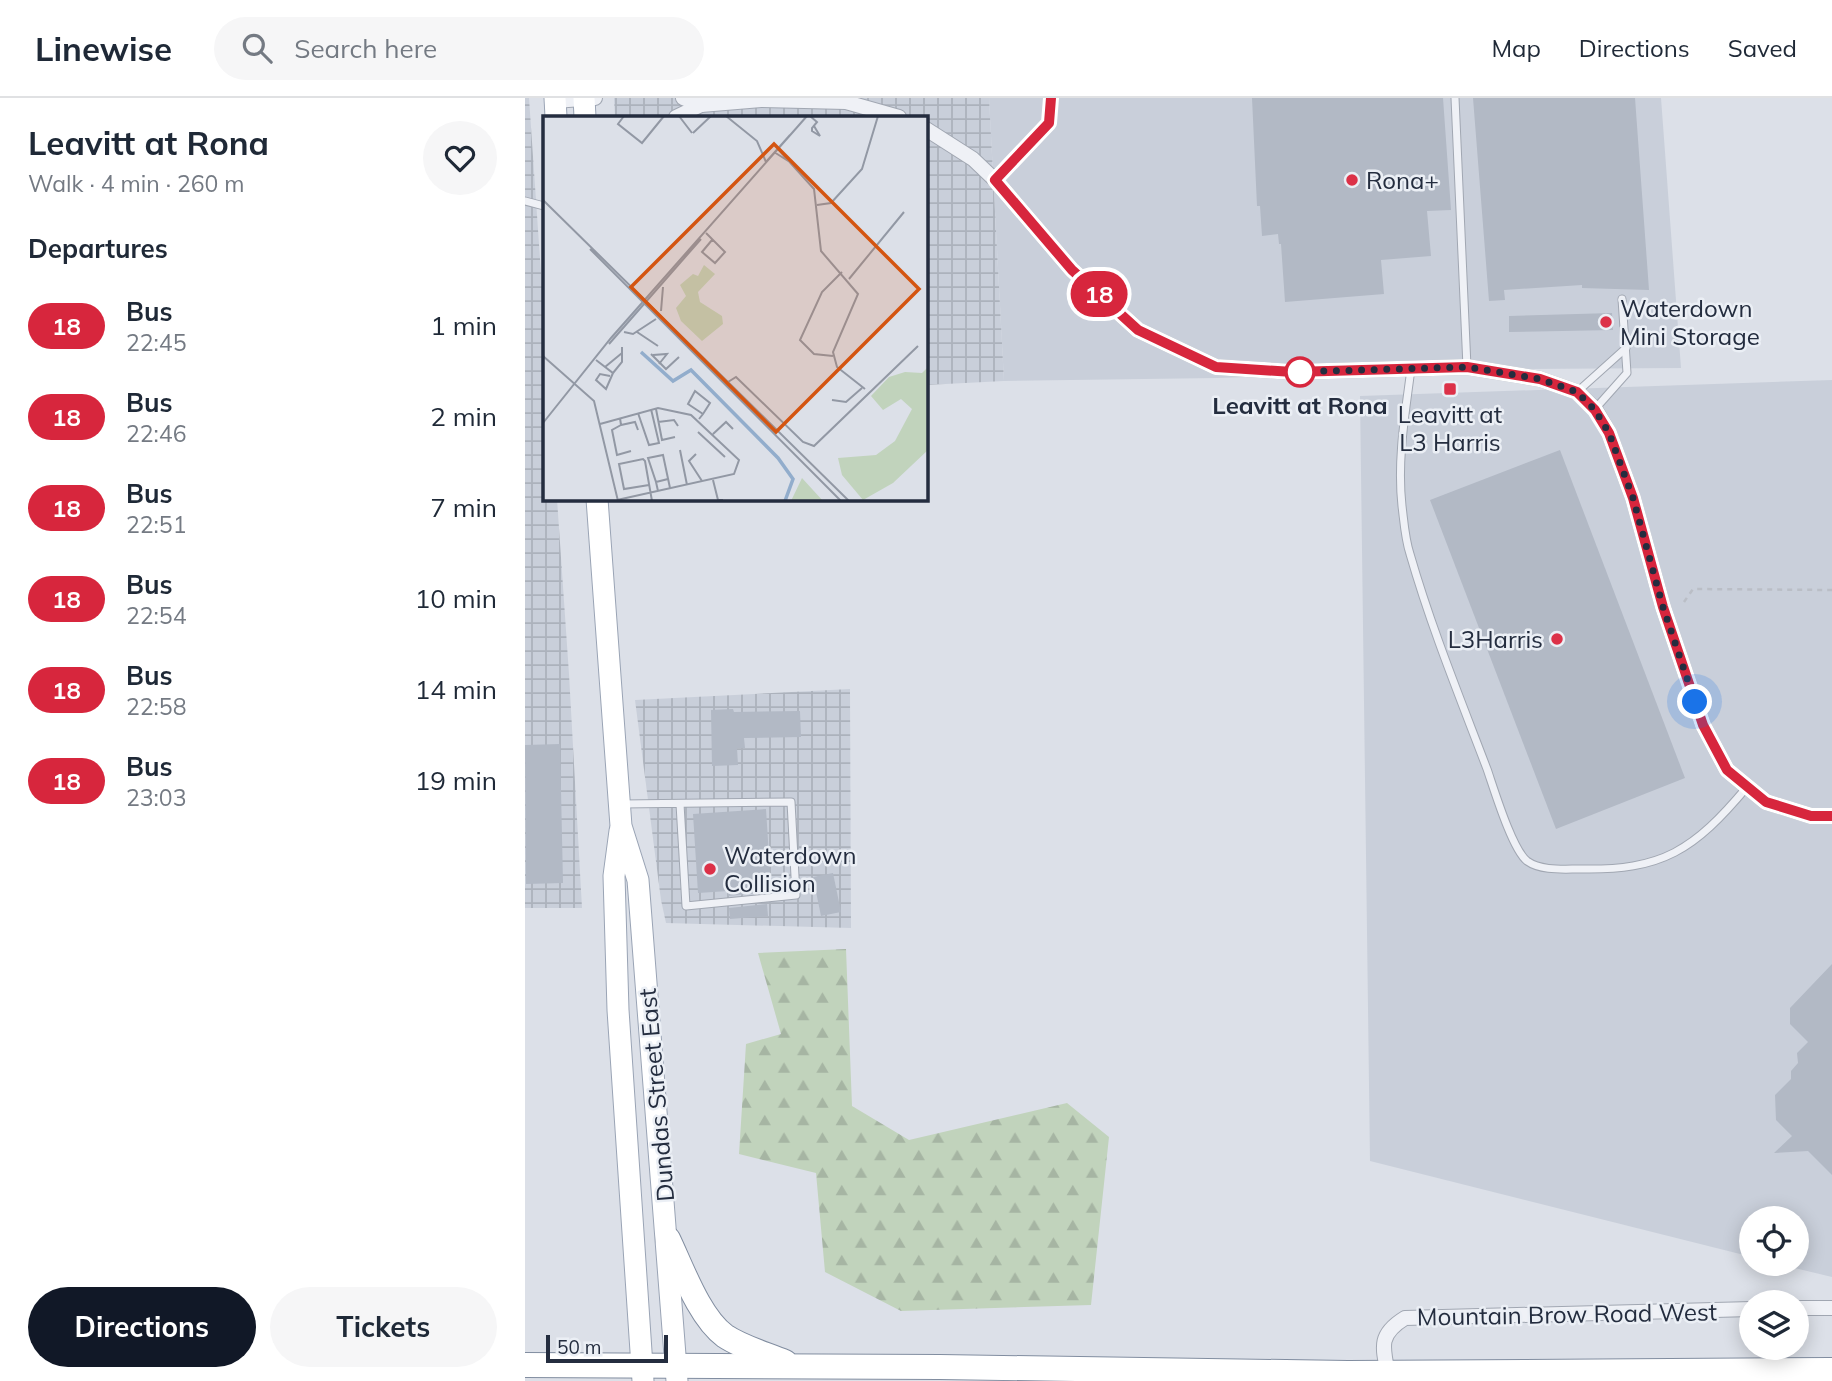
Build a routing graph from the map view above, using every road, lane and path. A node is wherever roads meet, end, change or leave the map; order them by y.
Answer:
1 (584, 98) edge
2 (595, 98) edge
3 (683, 98) edge
4 (1051, 98) edge
5 (1455, 98) edge
6 (555, 105) edge
7 (701, 105) junction
8 (585, 116) edge
9 (678, 116) edge
10 (895, 116) edge
11 (927, 130) edge
12 (995, 180) junction
13 (525, 201) edge
14 (543, 206) edge
15 (1622, 299) dead end
16 (1626, 348) junction
17 (1467, 367) junction
18 (1411, 369) junction
19 (1577, 392) junction
20 (1595, 410) junction
21 (597, 500) edge
22 (1832, 590) edge
23 (1684, 602) dead end
24 (1747, 786) junction
25 (619, 804) junction
26 (680, 804) junction
27 (1832, 816) edge
28 (621, 826) junction
29 (668, 1239) junction
30 (1809, 1308) edge
31 (1832, 1308) edge
32 (1739, 1310) edge
33 (525, 1365) edge
34 (799, 1368) junction
35 (1832, 1370) edge
36 (643, 1373) edge
37 (677, 1373) edge
38 (1388, 1373) junction
39 (1347, 1377) edge

1 - 2 street
1 - 6 street
1 - 8 main road
3 - 7 street
4 - 12 lane
5 - 17 lane
7 - 9 street
7 - 10 street
11 - 12 street
12 - 18 street
13 - 14 lane
15 - 16 lane
16 - 19 lane
16 - 20 lane
17 - 18 street
17 - 19 street
18 - 24 lane
19 - 20 street
20 - 24 street
21 - 25 main road, Dundas Street East
22 - 23 path
24 - 27 street
25 - 26 lane
25 - 28 main road, Dundas Street East
26 - 26 lane
28 - 29 main road, Dundas Street East
28 - 36 main road, Dundas Street East
29 - 34 highway
29 - 37 main road, Dundas Street East
30 - 31 street
32 - 38 street, Mountain Brow Road West
33 - 36 highway
34 - 37 highway
34 - 39 highway
35 - 38 highway
36 - 37 highway
38 - 39 highway

